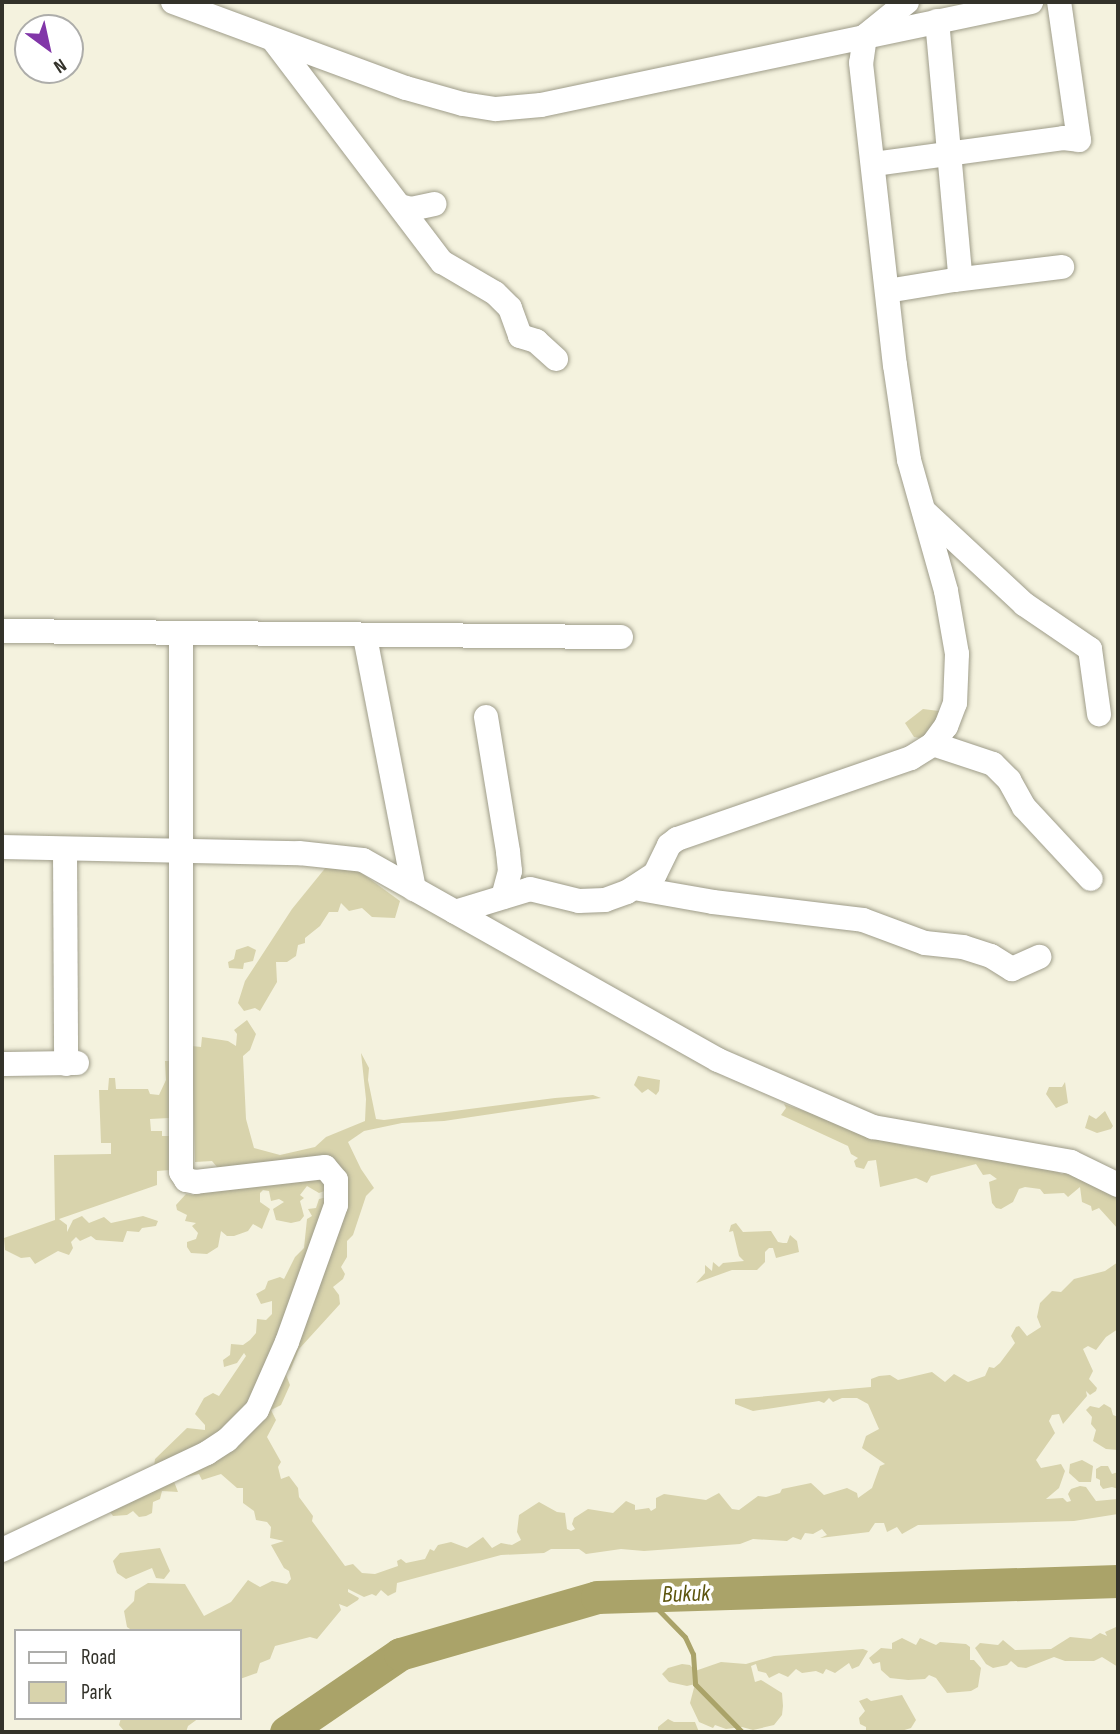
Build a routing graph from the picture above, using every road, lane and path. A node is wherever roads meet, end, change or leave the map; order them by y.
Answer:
1 (173, 2) edge
2 (907, 2) edge
3 (1031, 2) edge
4 (1059, 2) edge
5 (937, 21) junction
6 (865, 36) junction
7 (274, 41) junction
8 (947, 153) junction
9 (874, 164) junction
10 (434, 204) dead end
11 (400, 206) junction
12 (1062, 267) dead end
13 (961, 277) junction
14 (887, 291) junction
15 (556, 359) dead end
16 (924, 511) junction
17 (2, 631) edge
18 (181, 634) junction
19 (365, 637) junction
20 (621, 638) dead end
21 (1099, 714) dead end
22 (486, 717) dead end
23 (933, 744) junction
24 (2, 847) edge
25 (65, 849) junction
26 (182, 850) junction
27 (1091, 879) dead end
28 (634, 888) junction
29 (414, 889) junction
30 (503, 897) junction
31 (455, 912) junction
32 (1040, 957) dead end
33 (2, 1064) edge
34 (1118, 1185) edge
35 (2, 1550) edge

1 - 7 street
2 - 6 street
3 - 5 street
4 - 8 street
5 - 6 street
5 - 8 street
6 - 7 street
6 - 9 street
7 - 11 street
8 - 9 street
8 - 13 street
9 - 14 street
10 - 11 street
11 - 15 street
12 - 13 street
13 - 14 street
14 - 16 street
16 - 21 street
16 - 23 street
17 - 18 street
18 - 19 street
18 - 26 street
19 - 20 street
19 - 29 street
22 - 30 street
23 - 27 street
23 - 28 street
24 - 25 street
25 - 26 street
25 - 33 street
26 - 29 street
26 - 35 street
28 - 30 street
28 - 32 street
29 - 31 street
30 - 31 street
31 - 34 street

